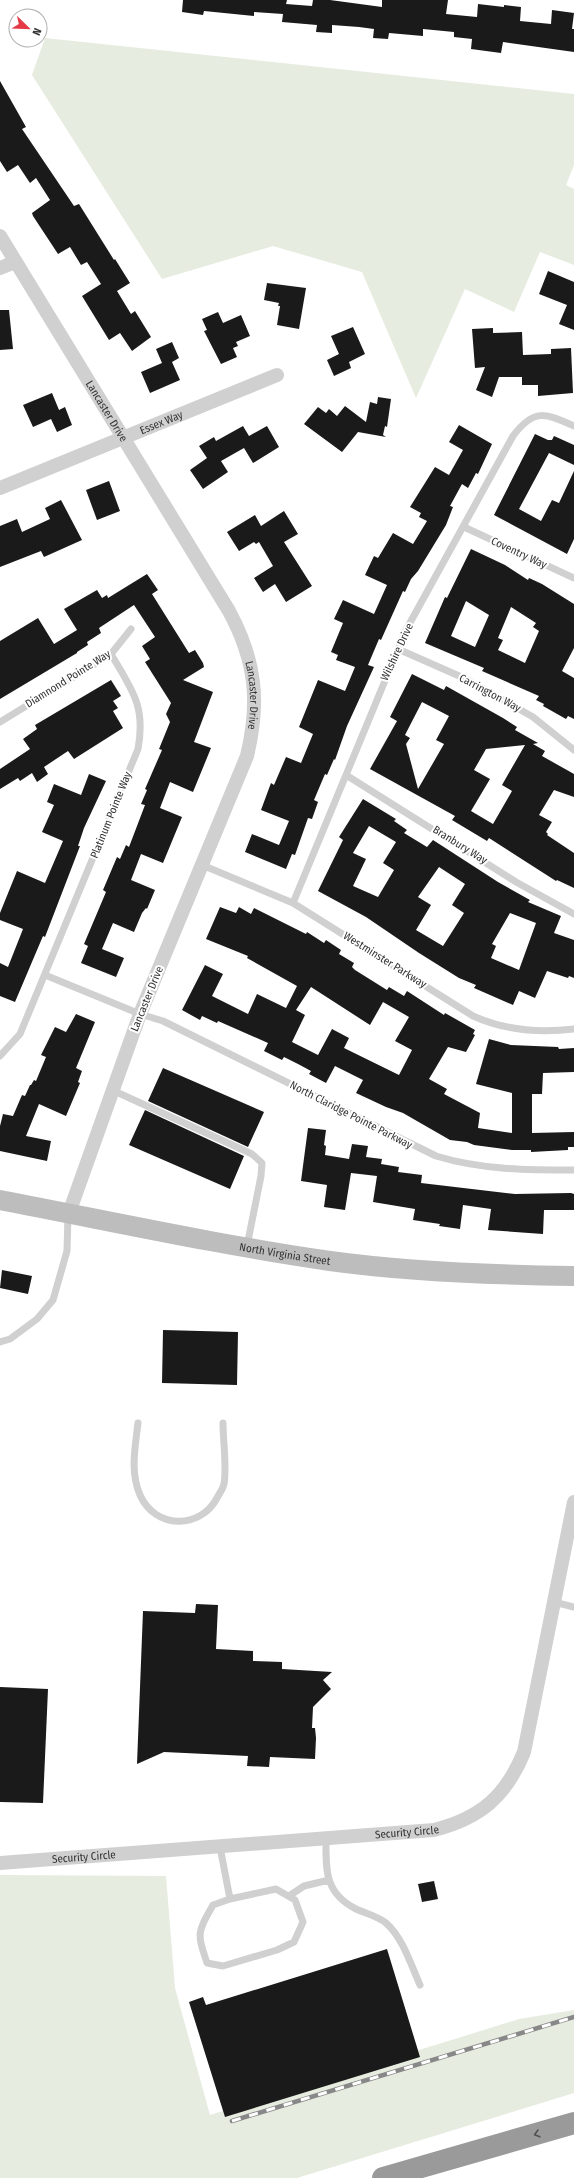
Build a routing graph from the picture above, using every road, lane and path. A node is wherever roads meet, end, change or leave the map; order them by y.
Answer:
1 (0, 236) edge
2 (16, 262) junction
3 (0, 268) edge
4 (277, 375) dead end
5 (574, 425) edge
6 (123, 438) junction
7 (0, 488) edge
8 (464, 527) junction
9 (574, 578) edge
10 (131, 629) dead end
11 (398, 649) junction
12 (111, 654) junction
13 (0, 722) edge
14 (574, 750) edge
15 (346, 775) junction
16 (202, 865) junction
17 (292, 903) junction
18 (574, 914) edge
19 (45, 975) junction
20 (140, 1014) junction
21 (574, 1029) edge
22 (0, 1056) edge
23 (112, 1090) junction
24 (574, 1170) edge
25 (0, 1200) edge
26 (68, 1213) junction
27 (247, 1247) junction
28 (574, 1276) edge
29 (0, 1342) edge
30 (138, 1423) dead end
31 (223, 1423) dead end
32 (574, 1502) edge
33 (554, 1602) junction
34 (574, 1607) edge
35 (326, 1839) junction
36 (220, 1847) junction
37 (0, 1863) edge
38 (329, 1880) junction
39 (289, 1896) junction
40 (230, 1899) junction
41 (420, 1985) dead end
42 (574, 2123) edge
43 (383, 2178) edge

1 - 2 street, Lancaster Drive
2 - 3 street
2 - 6 street, Lancaster Drive
4 - 6 street, Essex Way
5 - 8 lane, Wilshire Drive
6 - 7 street, Essex Way
6 - 16 street, Lancaster Drive
8 - 9 lane, Coventry Way
8 - 11 lane, Wilshire Drive
10 - 12 lane, Diamnond Pointe Way
11 - 14 lane, Carrington Way
11 - 15 lane, Wilshire Drive
12 - 13 lane, Diamnond Pointe Way
12 - 19 lane, Platinum Pointe Way
15 - 17 lane, Wilshire Drive
15 - 18 lane, Branbury Way
16 - 17 lane, Westminster Parkway
16 - 20 street, Lancaster Drive
17 - 21 lane, Westminster Parkway
19 - 20 lane, North Claridge Pointe Parkway
19 - 22 lane, Platinum Pointe Way
20 - 23 street, Lancaster Drive
20 - 24 lane, North Claridge Pointe Parkway
23 - 26 street, Lancaster Drive
23 - 27 lane
25 - 26 main road, North Virginia Street
26 - 27 main road, North Virginia Street
26 - 29 lane
27 - 28 main road, North Virginia Street
30 - 31 lane
32 - 33 street, Security Circle
33 - 34 lane
33 - 35 street, Security Circle
35 - 36 street, Security Circle
35 - 38 lane
36 - 37 street, Security Circle
36 - 40 lane
38 - 39 lane
38 - 41 lane
39 - 40 lane
39 - 40 lane
42 -> 43 highway

